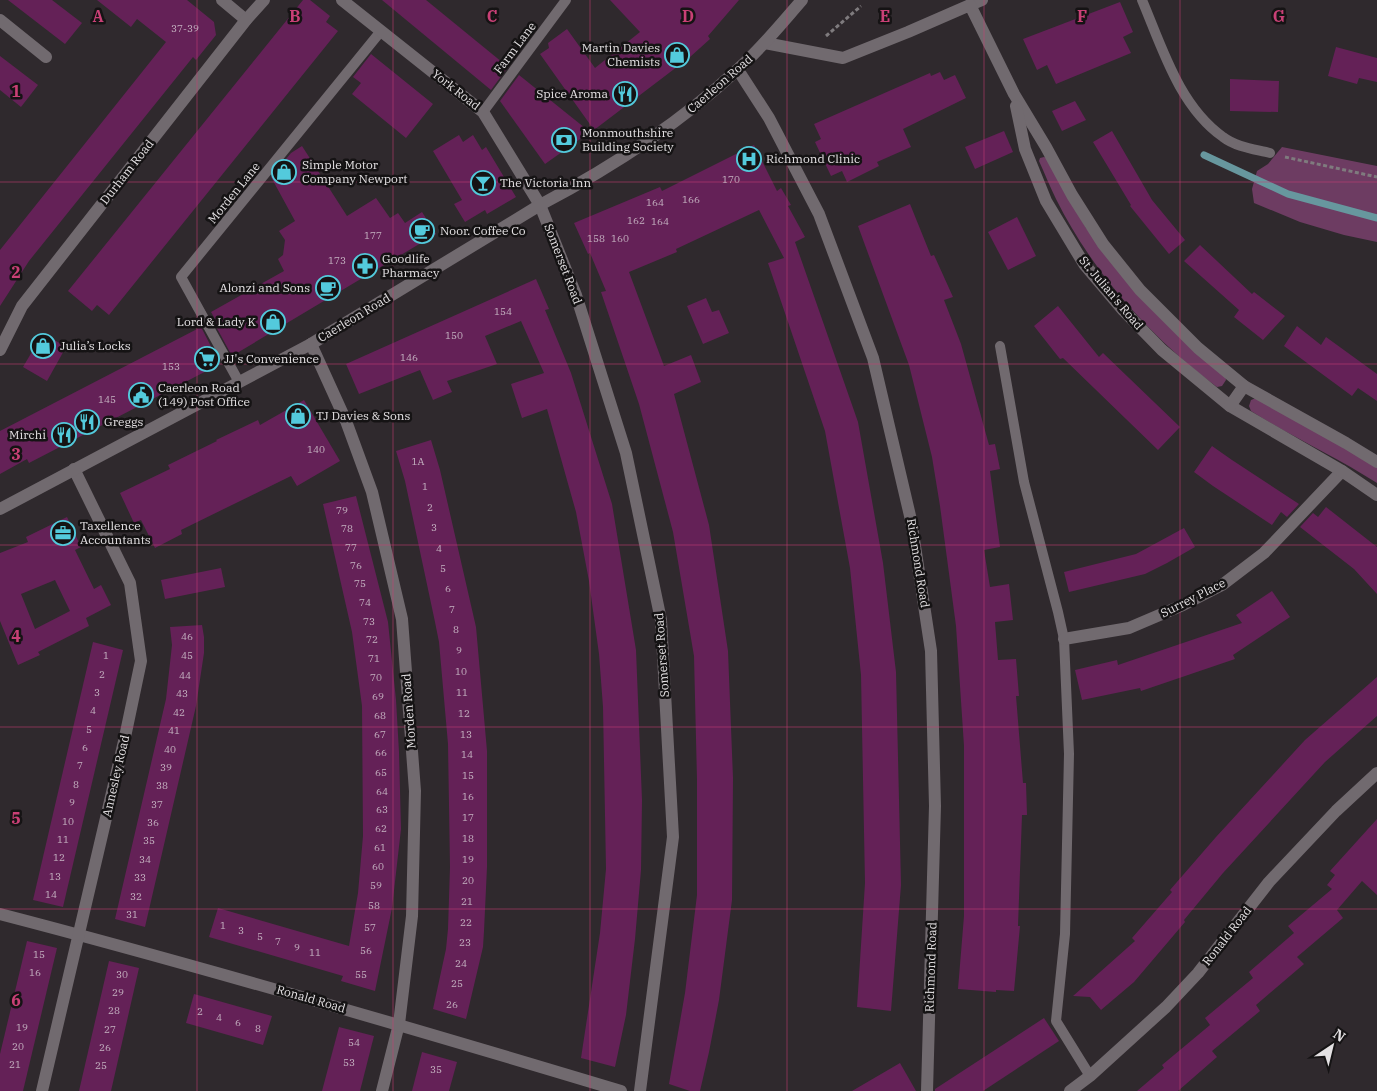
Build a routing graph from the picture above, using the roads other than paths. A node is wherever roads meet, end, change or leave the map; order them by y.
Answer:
1 (222, 0) edge
2 (264, 0) edge
3 (342, 0) edge
4 (566, 0) edge
5 (802, 0) edge
6 (1142, 0) edge
7 (976, 2) edge
8 (0, 20) edge
9 (246, 20) junction
10 (382, 31) junction
11 (765, 43) junction
12 (46, 56) dead end
13 (738, 70) junction
14 (1014, 94) junction
15 (483, 112) junction
16 (1270, 153) road end
17 (540, 205) junction
18 (310, 344) junction
19 (1000, 346) dead end
20 (0, 350) edge
21 (239, 382) junction
22 (1244, 386) junction
23 (1230, 406) junction
24 (1377, 462) edge
25 (74, 470) junction
26 (1342, 471) junction
27 (1377, 495) edge
28 (0, 509) edge
29 (1064, 639) junction
30 (1377, 773) edge
31 (0, 914) edge
32 (79, 935) junction
33 (399, 1024) junction
34 (1090, 1076) junction
35 (42, 1091) edge
36 (382, 1091) edge
37 (621, 1091) edge
38 (640, 1091) edge
39 (927, 1091) edge
40 (1070, 1091) edge

1 - 9 street
2 - 9 street, Durham Road
3 - 10 street, York Road
4 - 15 lane, Farm Lane
5 - 11 street, Caerleon Road
6 - 16 lane
7 - 11 street
7 - 14 street, St. Julian's Road
8 - 12 street
9 - 20 street, Durham Road
10 - 15 street, York Road
10 - 21 lane, Morden Lane
11 - 13 street, Caerleon Road
13 - 17 street, Caerleon Road
13 - 39 street, Richmond Road
14 - 22 street, St. Julian's Road
14 - 23 street, St. Julian's Road
15 - 17 street, York Road
17 - 18 street, Caerleon Road
17 - 38 street, Somerset Road
18 - 21 street, Caerleon Road
18 - 33 street, Morden Road
19 - 29 lane
21 - 25 street, Caerleon Road
22 - 23 street
22 - 24 street, St. Julian's Road
23 - 26 street, St. Julian's Road
25 - 28 street, Caerleon Road
25 - 32 street, Annesley Road
26 - 27 street, St. Julian's Road
26 - 29 street, Surrey Place
29 - 34 lane
30 - 34 street, Ronald Road
31 - 32 street, Ronald Road
32 - 33 street, Ronald Road
32 - 35 street, Annesley Road
33 - 36 street, Morden Road
33 - 37 street, Ronald Road
34 - 40 street, Ronald Road

